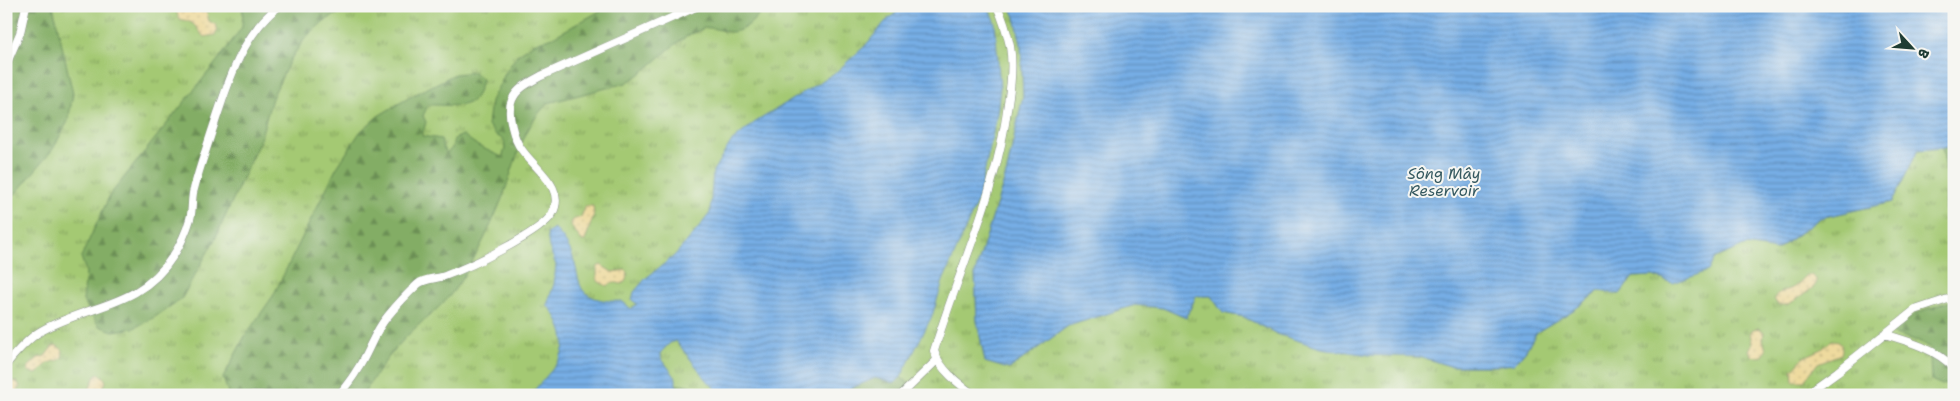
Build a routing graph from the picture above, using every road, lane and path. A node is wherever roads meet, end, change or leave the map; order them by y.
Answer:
1 (26, 6) edge
2 (279, 6) edge
3 (698, 6) edge
4 (997, 6) edge
5 (6, 65) edge
6 (1954, 297) edge
7 (1884, 334) junction
8 (936, 360) junction
9 (6, 365) edge
10 (1954, 368) edge
11 (339, 395) edge
12 (901, 395) edge
13 (974, 395) edge
14 (1805, 395) edge

1 - 5 lane
2 - 9 lane
3 - 11 lane
4 - 8 lane
6 - 7 lane
7 - 10 lane
7 - 14 lane
8 - 12 lane
8 - 13 lane

